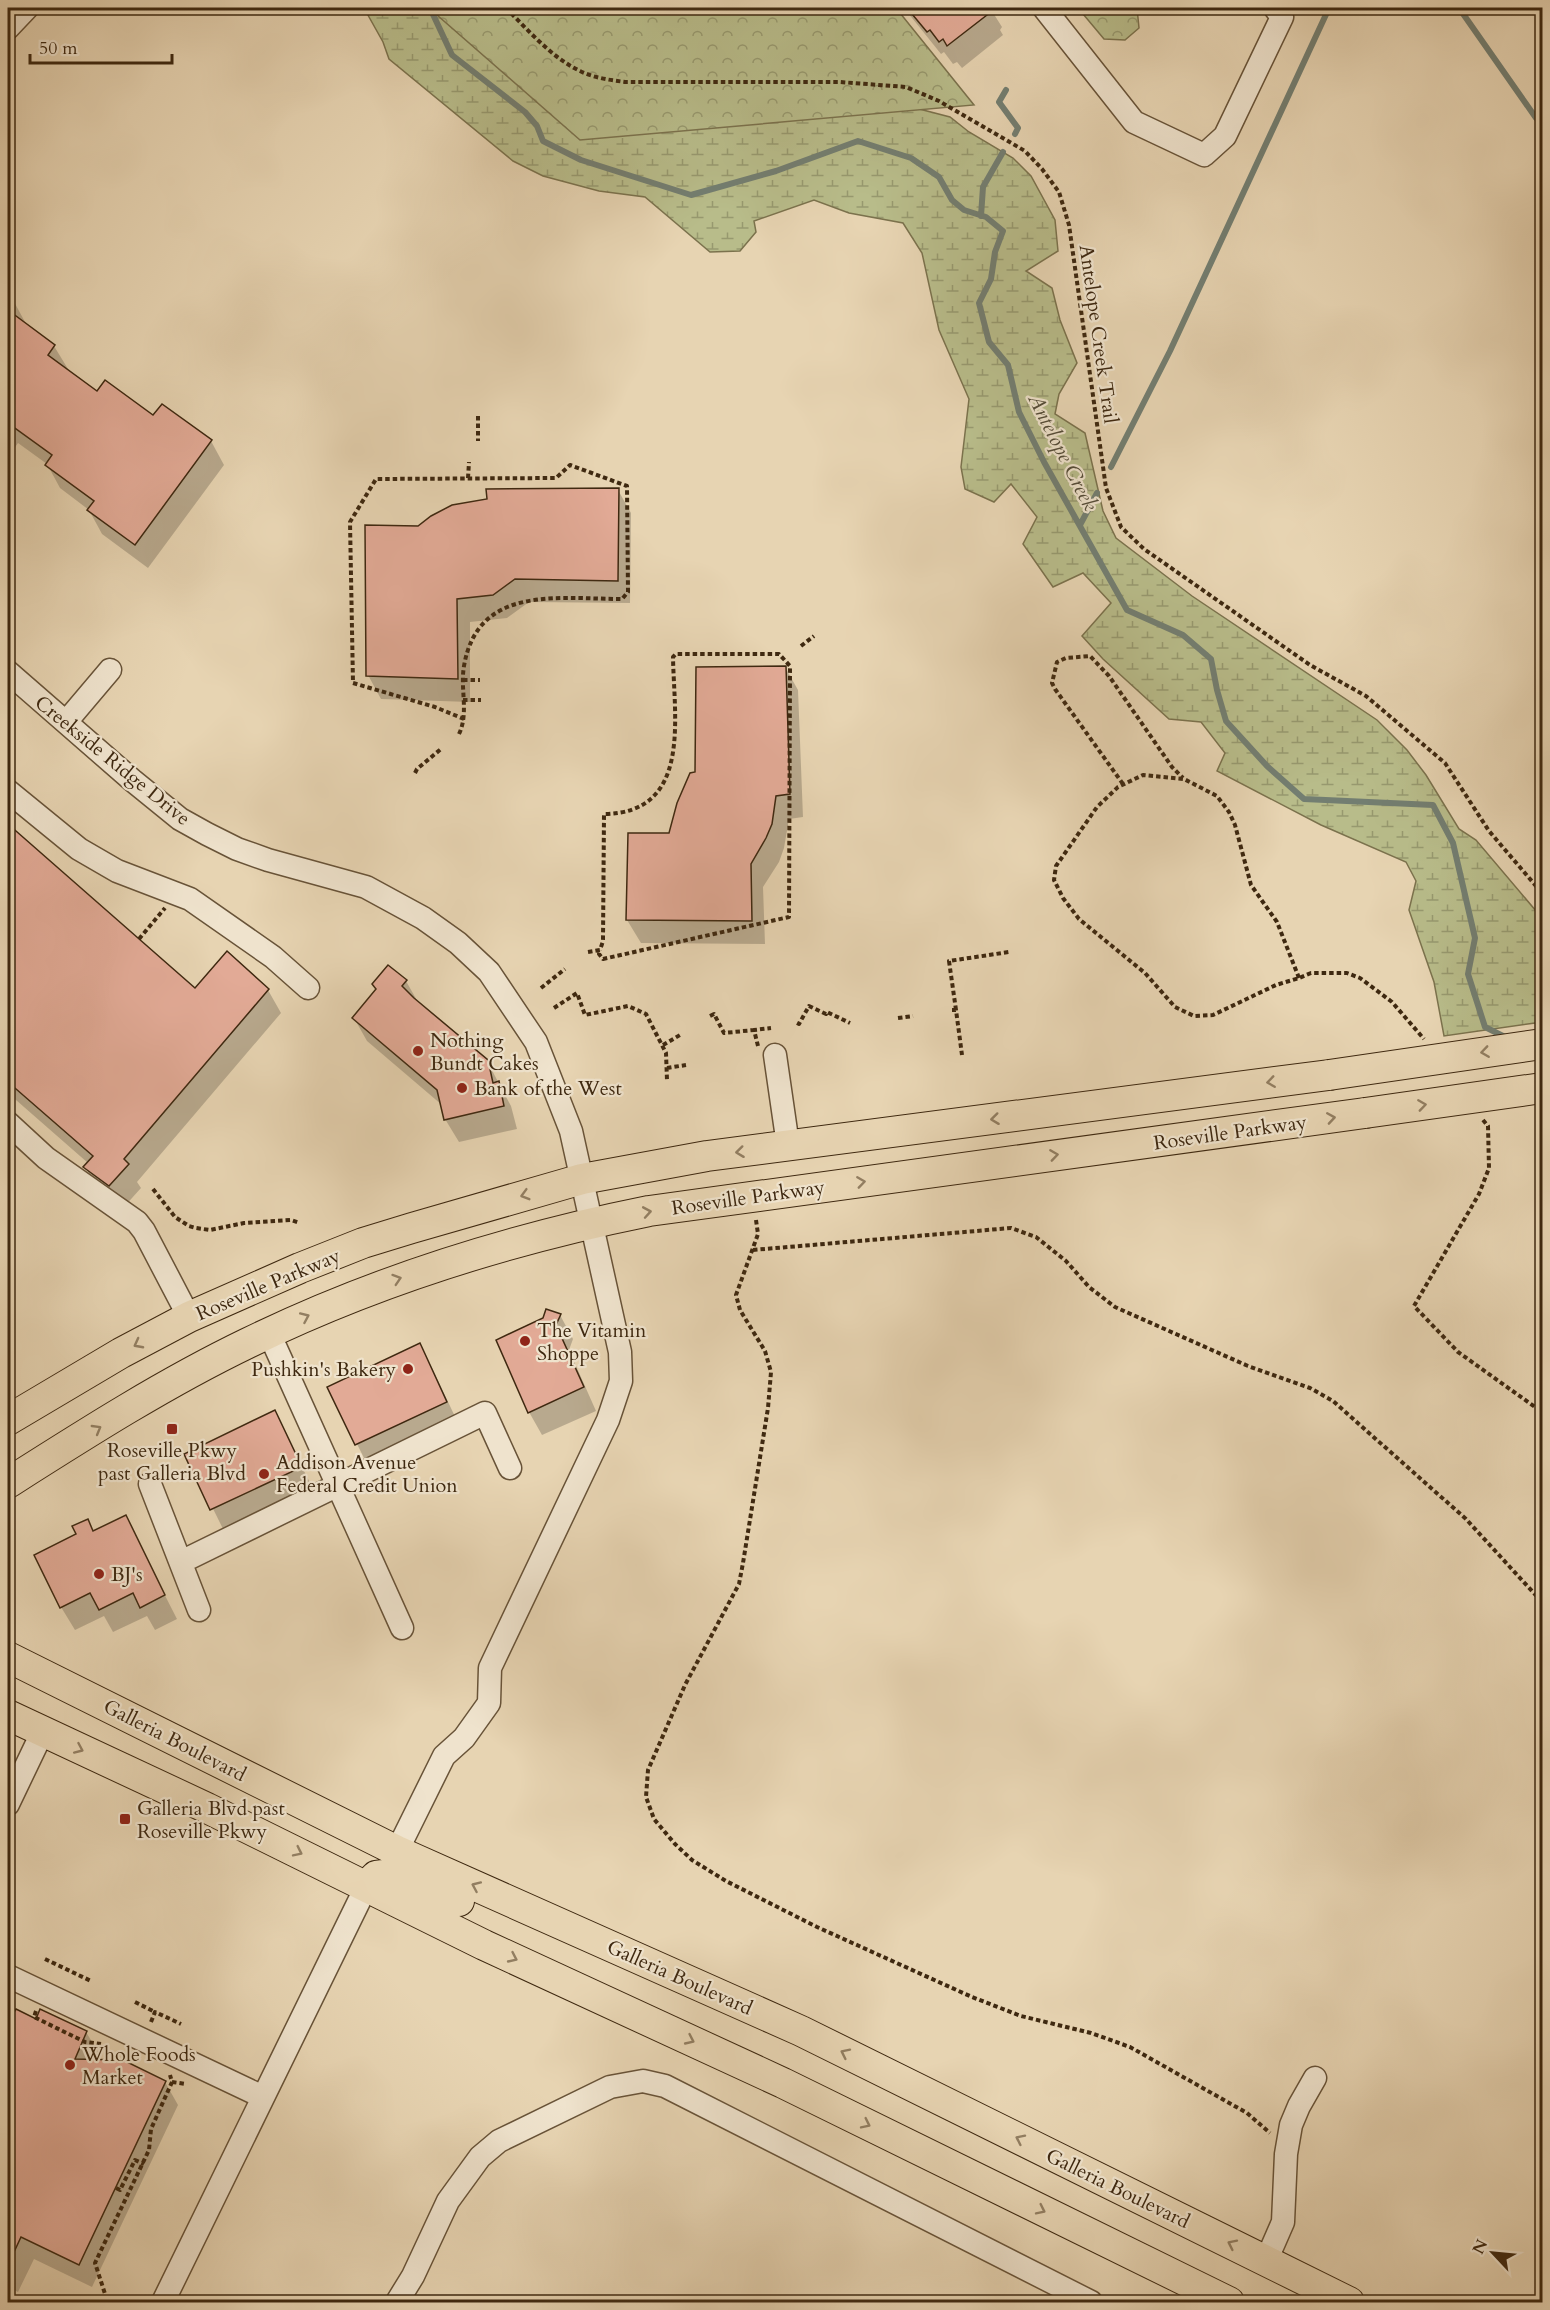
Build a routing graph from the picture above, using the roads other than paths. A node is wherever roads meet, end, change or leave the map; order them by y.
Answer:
1 (27, 8) edge
2 (1044, 8) edge
3 (1275, 8) edge
4 (8, 28) edge
5 (110, 670) dead end
6 (8, 672) edge
7 (66, 722) junction
8 (8, 791) edge
9 (308, 988) dead end
10 (1542, 1044) edge
11 (767, 1051) road end
12 (1542, 1088) edge
13 (8, 1123) edge
14 (788, 1145) junction
15 (582, 1179) junction
16 (590, 1223) junction
17 (189, 1317) junction
18 (269, 1333) junction
19 (8, 1420) edge
20 (46, 1458) junction
21 (510, 1468) dead end
22 (8, 1483) edge
23 (150, 1484) dead end
24 (336, 1484) junction
25 (8, 1490) edge
26 (181, 1562) junction
27 (199, 1610) dead end
28 (402, 1628) dead end
29 (8, 1638) edge
30 (8, 1657) edge
31 (89, 1696) junction
32 (8, 1715) edge
33 (42, 1733) junction
34 (8, 1804) edge
35 (397, 1851) junction
36 (367, 1885) junction
37 (623, 1952) junction
38 (8, 1976) edge
39 (1316, 2078) dead end
40 (263, 2097) junction
41 (1266, 2261) junction
42 (1343, 2301) edge
43 (163, 2302) edge
44 (397, 2302) edge
45 (1091, 2302) edge
46 (1229, 2302) edge

1 - 4 street
2 - 3 street
5 - 7 street
6 - 7 street, Creekside Ridge Drive
7 - 15 street, Creekside Ridge Drive
8 - 9 street
10 -> 14 main road, Roseville Parkway, bridge
11 - 14 street
16 -> 12 main road, Roseville Parkway, bridge
13 - 17 street
14 -> 15 main road, Roseville Parkway
15 - 16 street, Creekside Ridge Drive
15 -> 17 main road, Roseville Parkway
18 -> 16 main road, Roseville Parkway
16 - 35 street, Creekside Ridge Drive
17 -> 19 main road, Roseville Parkway
20 -> 18 main road, Roseville Parkway
18 - 24 street
20 - 22 main road, Roseville Parkway
20 - 25 main road
21 - 24 street
23 - 26 street
24 - 26 street
24 - 28 street
26 - 27 street
29 - 31 main road
30 - 31 main road, Galleria Boulevard
31 - 35 main road, Galleria Boulevard
32 - 33 main road
33 - 34 street
33 -> 36 main road
37 -> 35 main road, Galleria Boulevard
36 - 37 main road
36 - 40 street
36 -> 46 main road
41 -> 37 main road, Galleria Boulevard
38 - 40 street
39 - 41 street
40 - 43 street
41 - 42 main road, Galleria Boulevard
44 - 45 street

